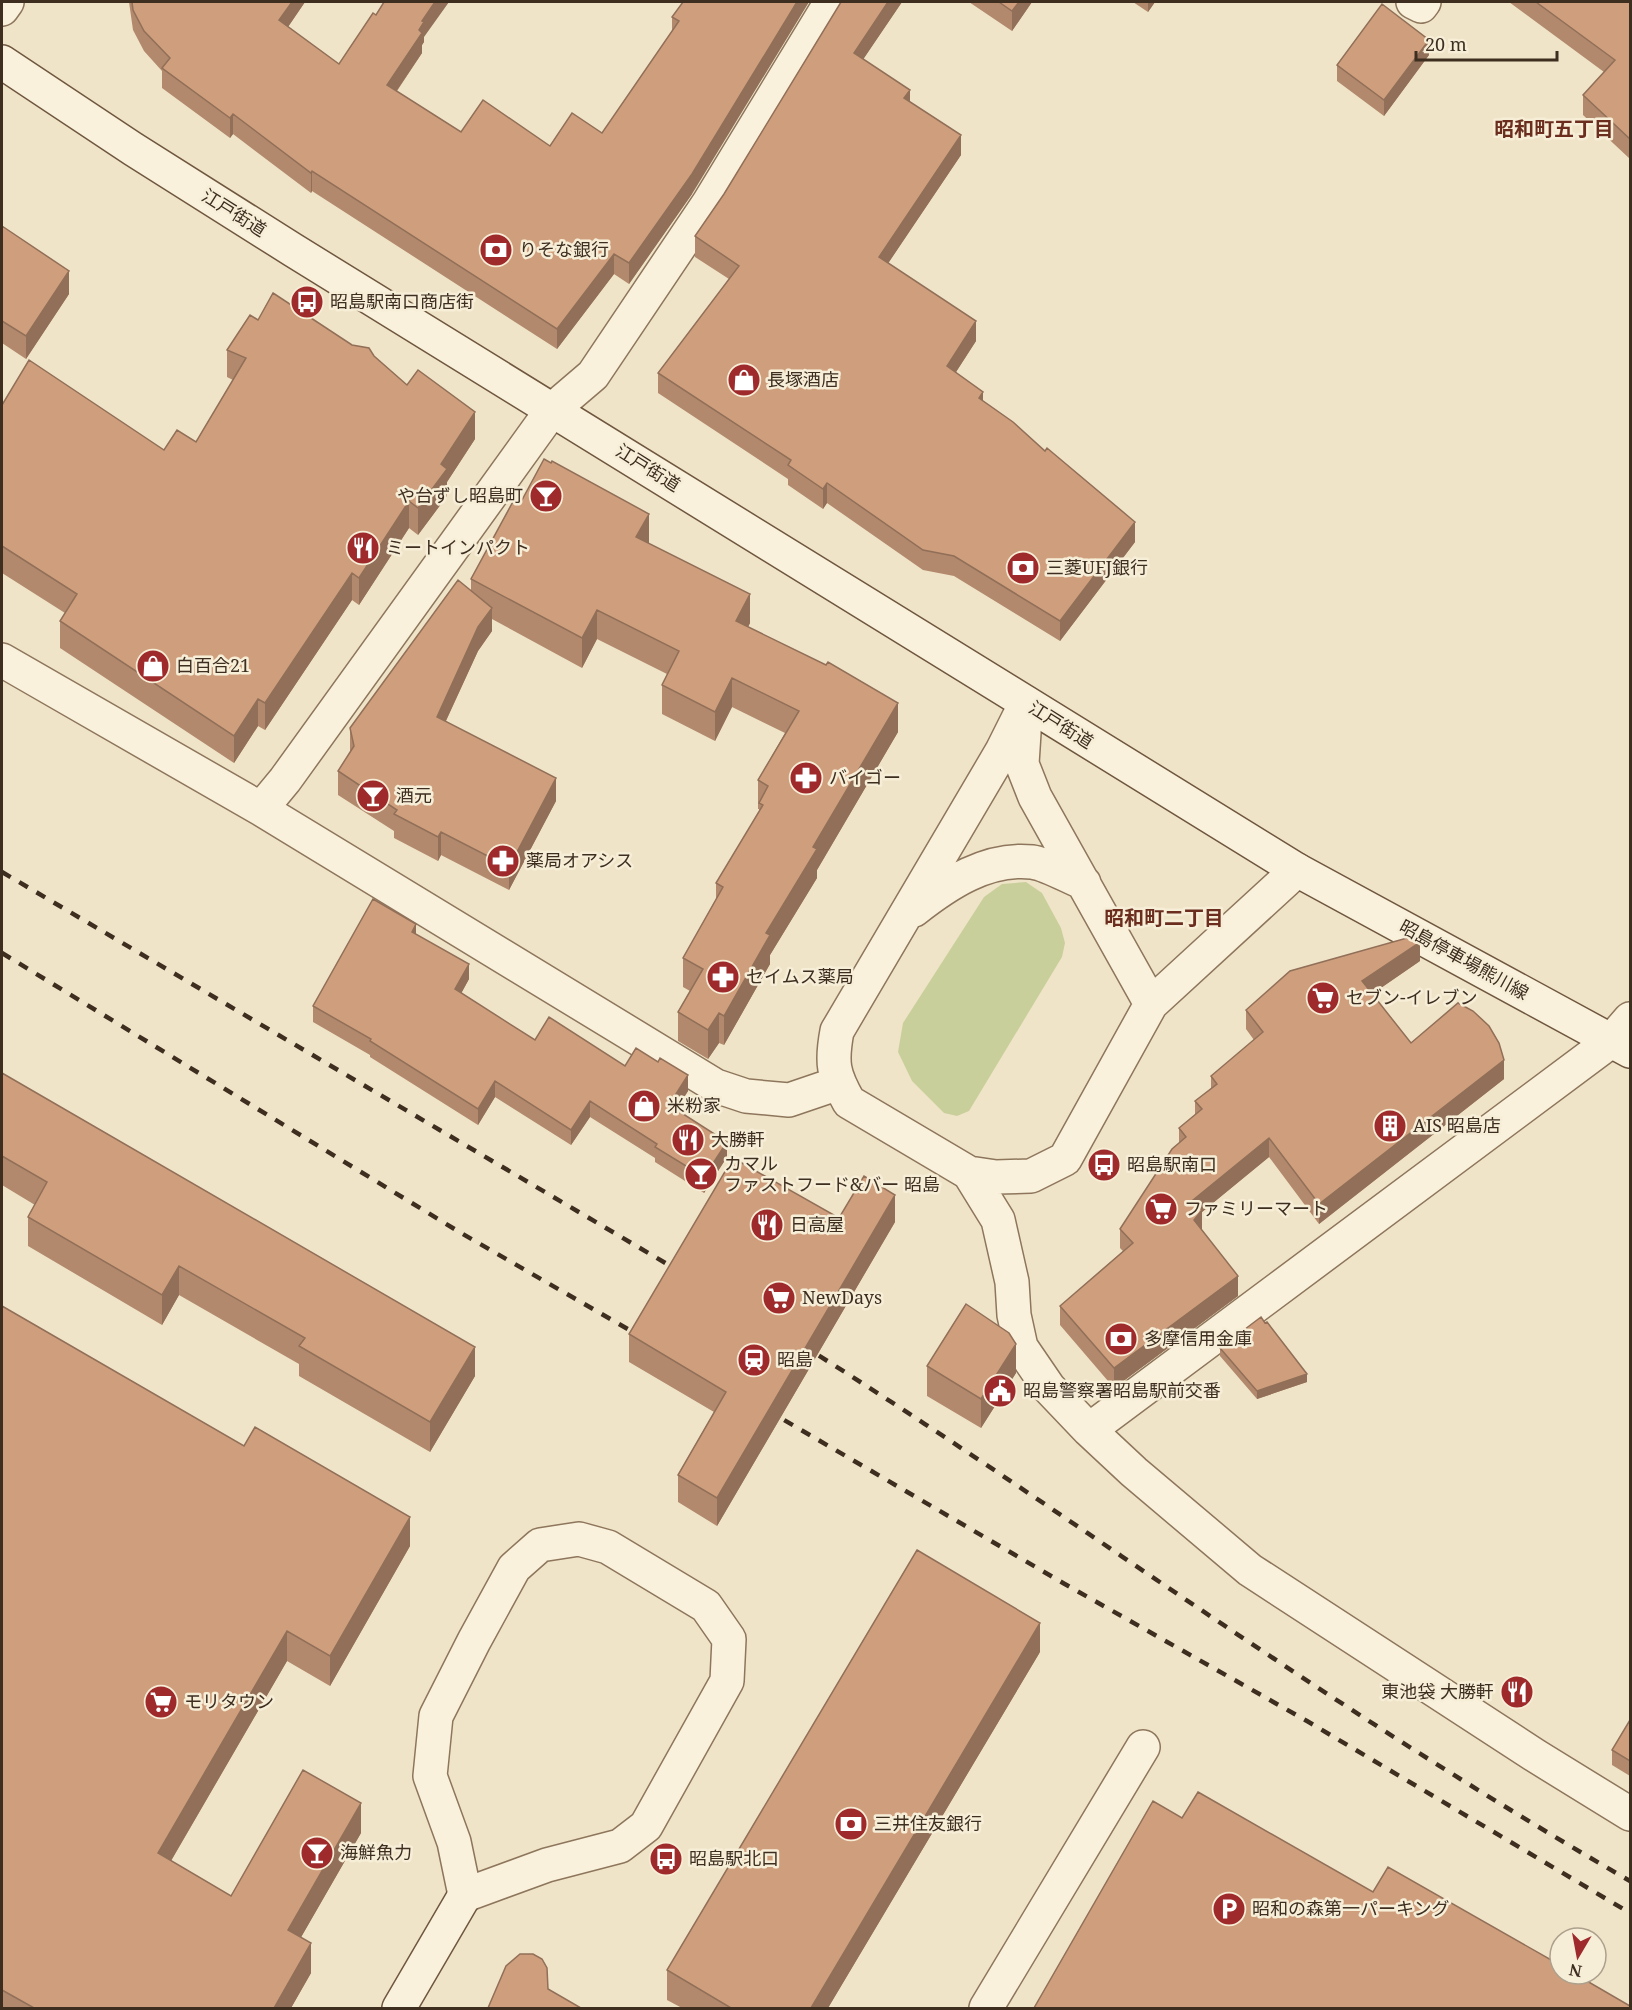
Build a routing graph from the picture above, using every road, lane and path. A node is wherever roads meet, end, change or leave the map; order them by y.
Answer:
1 (7, 2) edge
2 (831, 2) edge
3 (1413, 2) edge
4 (1424, 2) edge
5 (2, 9) edge
6 (2, 62) edge
7 (552, 410) junction
8 (2, 660) edge
9 (1026, 703) junction
10 (261, 809) junction
11 (1297, 870) junction
12 (1084, 883) junction
13 (903, 918) junction
14 (1151, 1004) junction
15 (1624, 1037) edge
16 (838, 1083) junction
17 (969, 1173) junction
18 (1089, 1430) junction
19 (1143, 1747) dead end
20 (1630, 1815) edge
21 (465, 1895) junction
22 (399, 2008) edge
23 (986, 2008) edge

1 - 5 street
2 - 7 street
3 - 4 street
6 - 7 street, 江戸街道
7 - 9 street, 江戸街道
7 - 10 street
8 - 10 street
9 - 11 street, 江戸街道
9 - 12 street
9 - 13 street
10 - 16 street
11 - 14 street
11 - 15 street, 昭島停車場熊川線
12 - 13 street
12 - 14 street
13 - 16 street
14 - 17 street
15 - 18 street
16 - 17 street
17 - 18 street
18 - 20 street
19 - 23 street
21 - 21 street
21 - 22 street

